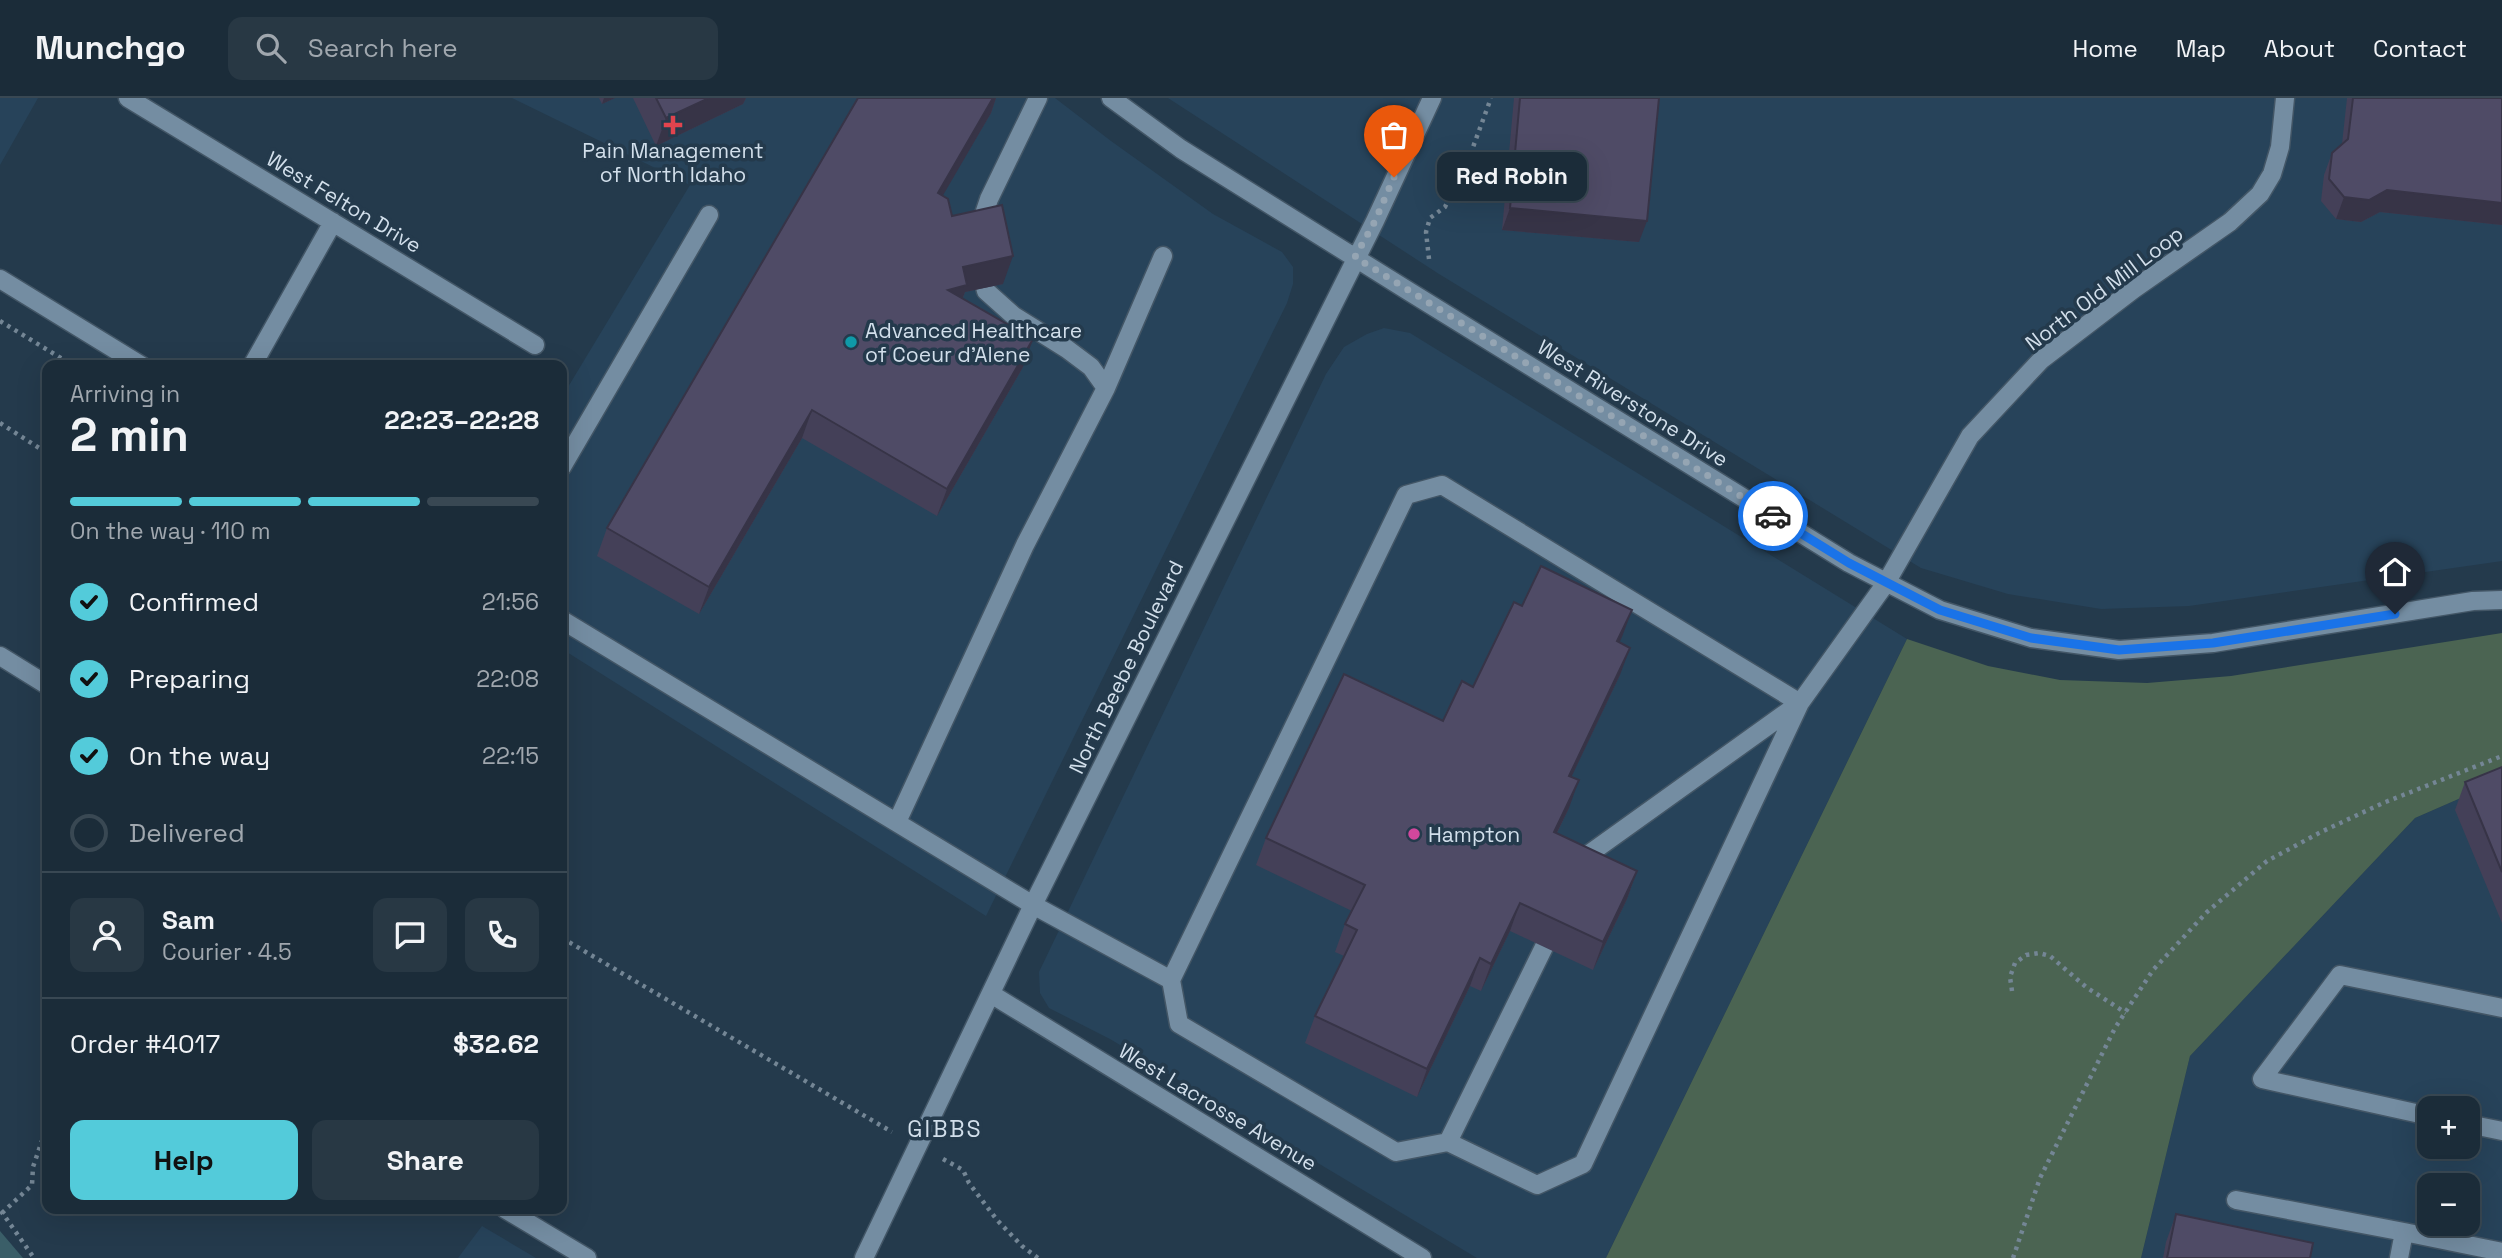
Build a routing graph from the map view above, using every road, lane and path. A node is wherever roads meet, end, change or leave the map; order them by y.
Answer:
1 (128, 98) edge
2 (1038, 98) edge
3 (1111, 98) edge
4 (1432, 98) edge
5 (1491, 98) edge
6 (2285, 98) edge
7 (709, 215) dead end
8 (333, 222) junction
9 (978, 236) edge
10 (1163, 256) dead end
11 (1355, 257) junction
12 (1429, 259) dead end
13 (0, 279) edge
14 (985, 287) edge
15 (0, 321) edge
16 (535, 345) dead end
17 (64, 360) edge
18 (132, 360) edge
19 (255, 360) edge
20 (1106, 388) junction
21 (0, 423) edge
22 (42, 450) edge
23 (567, 458) edge
24 (1886, 583) junction
25 (2502, 600) edge
26 (567, 623) edge
27 (0, 656) edge
28 (42, 682) edge
29 (1800, 703) junction
30 (2502, 756) edge
31 (897, 822) junction
32 (1578, 876) edge
33 (1033, 905) junction
34 (567, 941) edge
35 (1544, 947) edge
36 (1171, 980) junction
37 (2012, 991) dead end
38 (991, 994) junction
39 (2502, 1009) edge
40 (2126, 1013) junction
41 (2417, 1113) edge
42 (874, 1122) dead end
43 (2480, 1126) edge
44 (2502, 1131) edge
45 (42, 1141) edge
46 (1448, 1142) junction
47 (963, 1170) dead end
48 (2236, 1200) dead end
49 (1, 1212) edge
50 (513, 1214) edge
51 (2404, 1231) junction
52 (2502, 1252) edge
53 (34, 1258) edge
54 (587, 1258) edge
55 (864, 1258) edge
56 (1038, 1258) edge
57 (1422, 1258) edge
58 (2013, 1258) edge
59 (2399, 1258) edge

1 - 8 street, West Felton Drive
2 - 9 street
3 - 11 street, West Riverstone Drive
4 - 11 street, North Beebe Boulevard
5 - 12 path
6 - 24 street, North Old Mill Loop
7 - 23 street
8 - 16 street, West Felton Drive
8 - 19 street
10 - 20 street
11 - 24 street, West Riverstone Drive
11 - 33 street, North Beebe Boulevard
13 - 18 street
14 - 20 street
15 - 17 path
20 - 31 street
21 - 22 path
24 - 25 street, West Riverstone Drive
24 - 29 street, North Old Mill Loop
26 - 31 street
27 - 28 street
29 - 32 street
29 - 36 street
29 - 46 street
30 - 40 path
31 - 33 street
33 - 36 street
33 - 38 street, North Beebe Boulevard
34 - 42 path
35 - 46 street
36 - 46 street
37 - 40 path
38 - 55 street, North Beebe Boulevard
38 - 57 street, West Lacrosse Avenue
39 - 41 street
40 - 58 path
43 - 44 street
45 - 49 path
47 - 56 path
48 - 51 street
49 - 53 path
50 - 54 street
51 - 52 street
51 - 59 street

